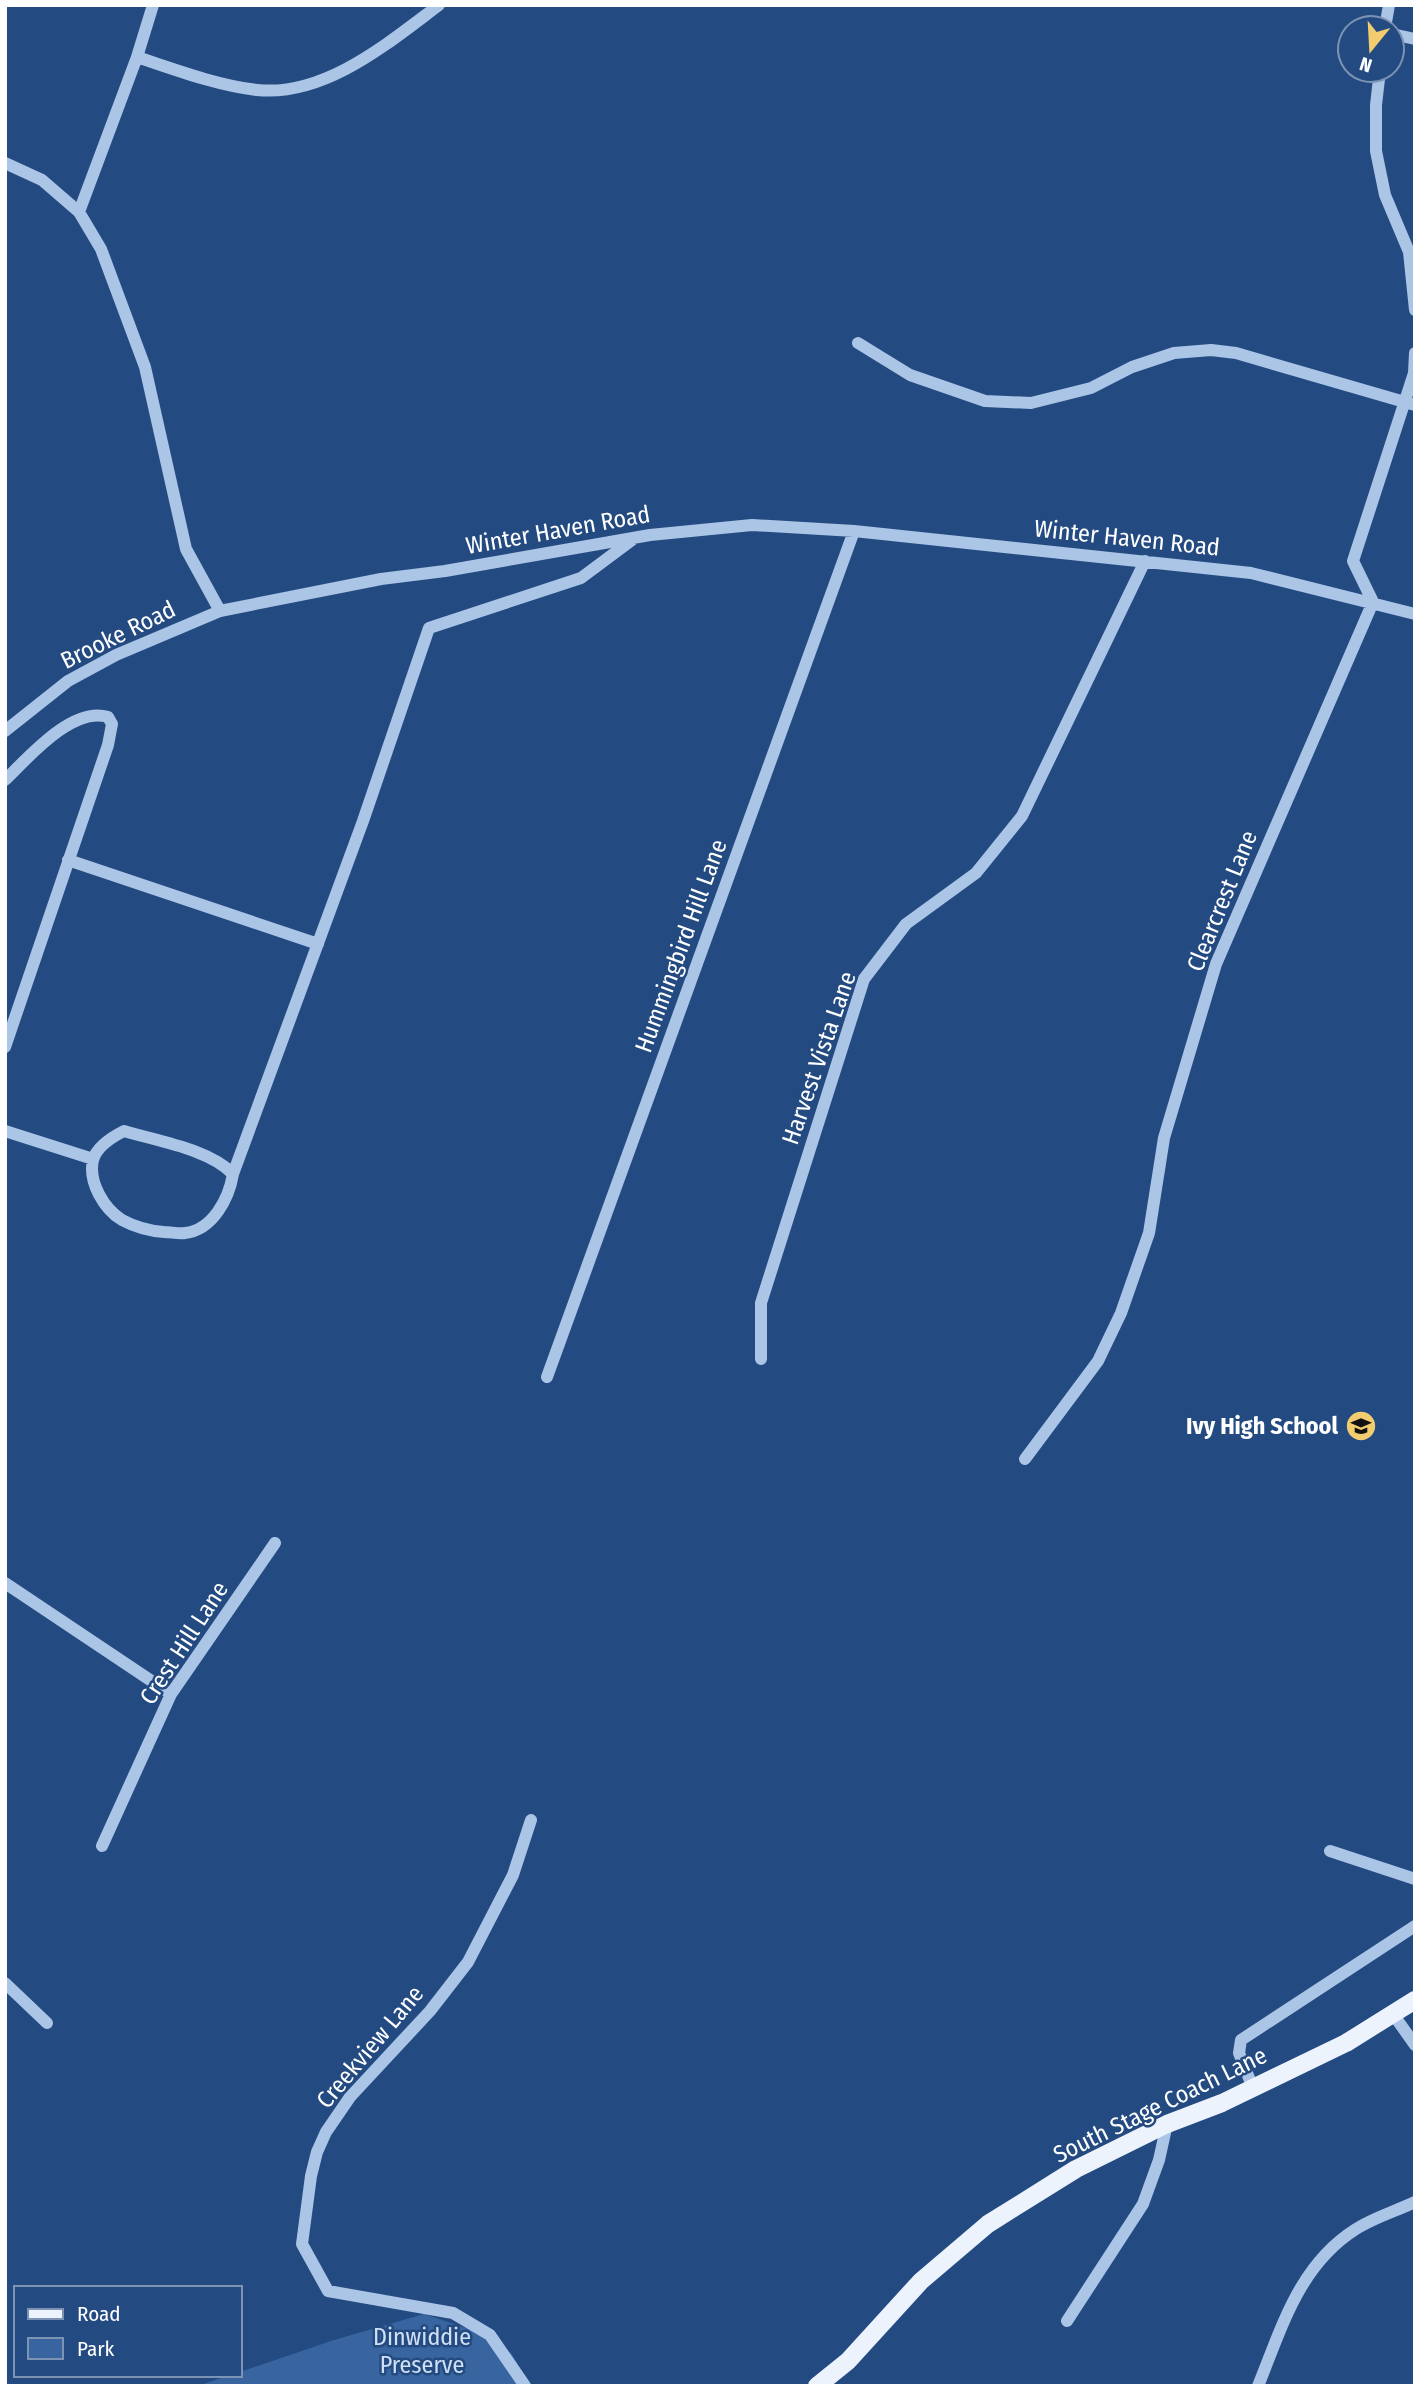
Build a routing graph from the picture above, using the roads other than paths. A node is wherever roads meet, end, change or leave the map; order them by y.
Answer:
1 (153, 5) edge
2 (439, 5) edge
3 (137, 57) junction
4 (1378, 84) edge
5 (5, 163) edge
6 (79, 212) junction
7 (1415, 310) edge
8 (858, 343) dead end
9 (1415, 353) edge
10 (1409, 403) edge
11 (854, 531) junction
12 (635, 538) junction
13 (1145, 561) junction
14 (1373, 602) junction
15 (220, 611) junction
16 (1415, 614) edge
17 (5, 731) edge
18 (5, 780) edge
19 (68, 860) junction
20 (317, 944) junction
21 (5, 1047) edge
22 (5, 1131) edge
23 (93, 1159) junction
24 (233, 1174) junction
25 (761, 1359) dead end
26 (547, 1377) dead end
27 (1025, 1459) dead end
28 (275, 1543) dead end
29 (5, 1583) edge
30 (171, 1694) junction
31 (531, 1820) dead end
32 (102, 1846) dead end
33 (1331, 1851) dead end
34 (1415, 1879) edge
35 (1415, 1926) edge
36 (5, 1983) edge
37 (1415, 2000) edge
38 (1393, 2014) junction
39 (47, 2023) dead end
40 (1415, 2045) edge
41 (1254, 2088) junction
42 (1167, 2124) junction
43 (1415, 2202) edge
44 (1067, 2321) dead end
45 (525, 2386) edge
46 (817, 2386) edge
47 (1258, 2386) edge

1 - 3 street
2 - 3 street
3 - 6 street
4 - 7 street
5 - 6 street
6 - 15 street
8 - 10 street
9 - 10 street
10 - 14 street
11 - 12 street, Winter Haven Road
11 - 13 street, Winter Haven Road
11 - 26 street, Hummingbird Hill Lane
12 - 15 street, Winter Haven Road
12 - 20 street
13 - 14 street, Winter Haven Road
13 - 25 street, Harvest Vista Lane
14 - 16 street, Winter Haven Road
14 - 27 street, Clearcrest Lane
15 - 17 street, Brooke Road
18 - 19 street
19 - 20 street
19 - 21 street
20 - 24 street
22 - 23 street
23 - 24 street
23 - 24 street
28 - 30 street, Crest Hill Lane
29 - 30 street
30 - 32 street, Crest Hill Lane
31 - 45 street, Creekview Lane
33 - 34 street
35 - 41 street
36 - 39 street
37 - 38 main road, South Stage Coach Lane
38 - 40 street
38 - 41 main road, South Stage Coach Lane
41 - 42 main road, South Stage Coach Lane
42 - 44 street
42 - 46 main road, South Stage Coach Lane
43 - 47 street

